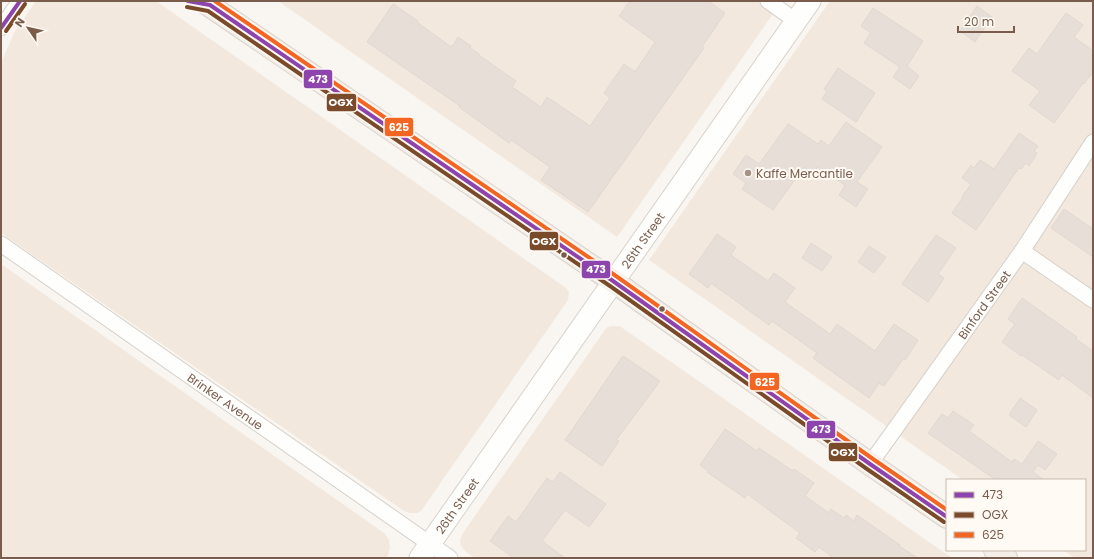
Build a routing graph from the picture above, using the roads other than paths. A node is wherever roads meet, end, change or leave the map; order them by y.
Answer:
1 (20, 1) edge
2 (188, 1) edge
3 (768, 1) edge
4 (810, 1) edge
5 (207, 2) edge
6 (796, 20) junction
7 (1, 28) edge
8 (1093, 142) edge
9 (1, 244) edge
10 (1022, 251) junction
11 (613, 281) junction
12 (1093, 300) edge
13 (870, 464) junction
14 (946, 516) edge
15 (425, 551) edge
16 (996, 551) edge
17 (450, 558) edge
18 (1006, 558) edge

1 - 7 street
2 - 5 main road
3 - 6 street
4 - 6 street, 26th Street
5 - 11 main road
6 - 11 street, 26th Street
8 - 10 street, Binford Street
9 - 15 street, Brinker Avenue
10 - 12 street
10 - 13 street, Binford Street
11 - 13 main road
11 - 15 street, 26th Street
13 - 14 main road
15 - 17 street, Brinker Avenue
16 - 18 main road

